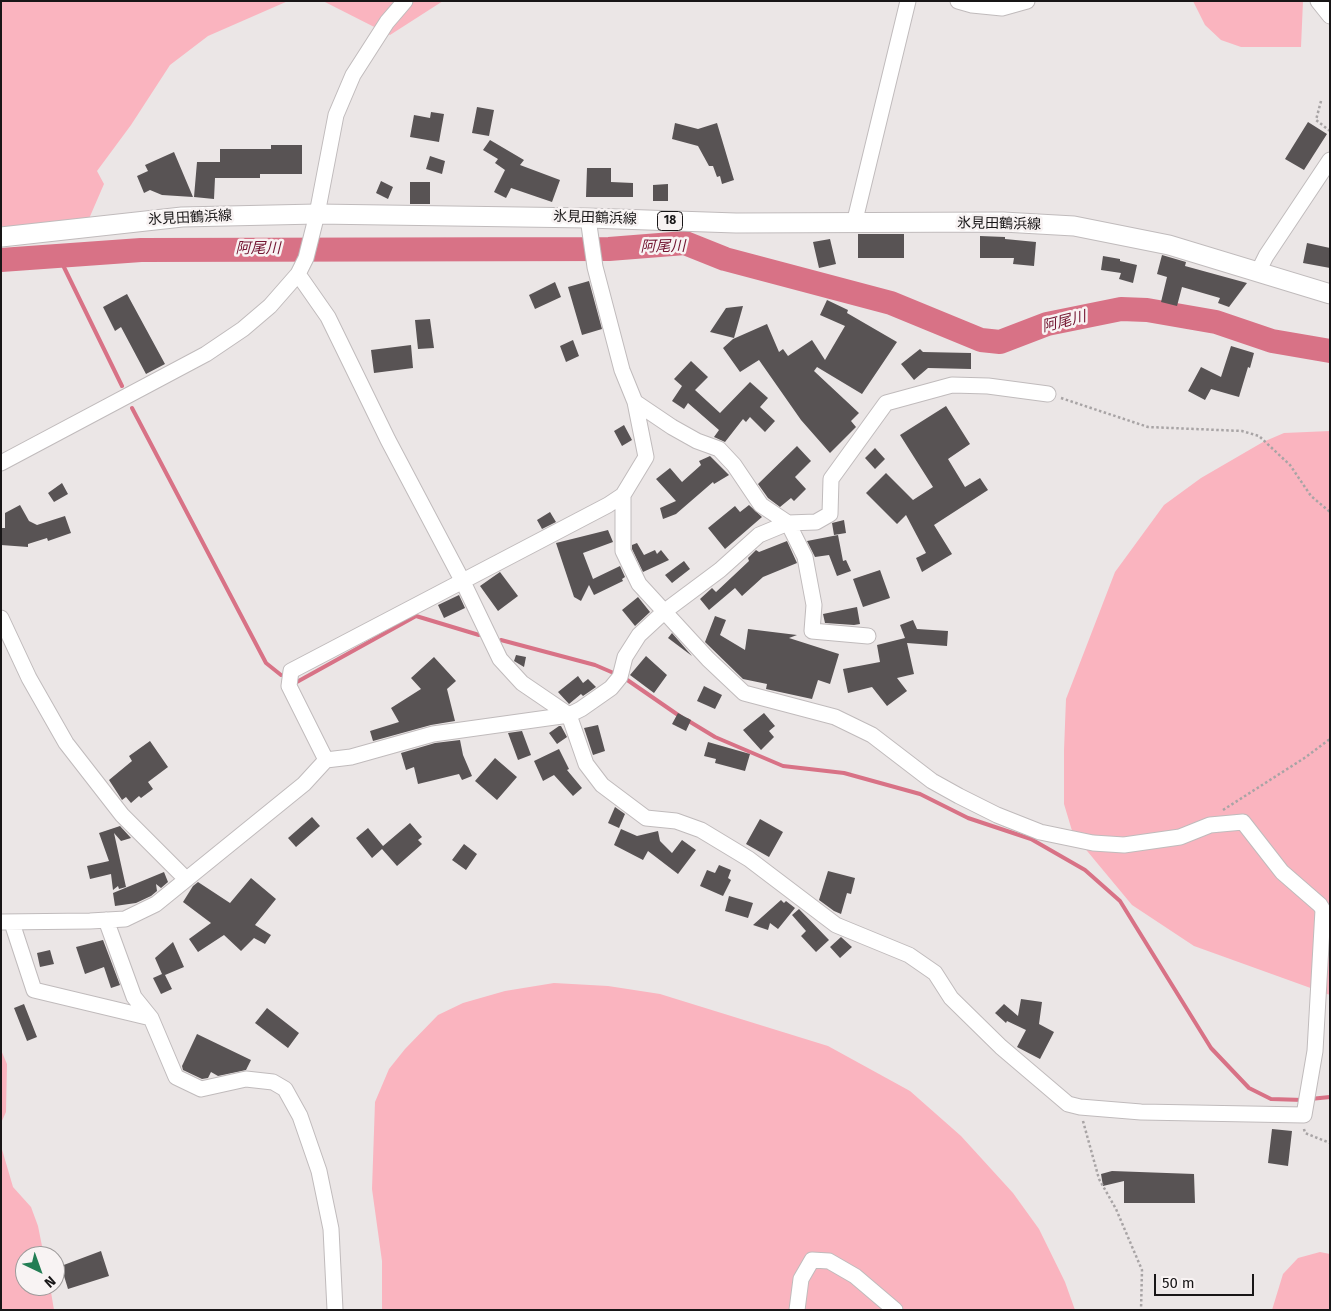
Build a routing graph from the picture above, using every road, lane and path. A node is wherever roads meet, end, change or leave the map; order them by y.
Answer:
1 (405, 1) edge
2 (908, 1) edge
3 (958, 1) edge
4 (1027, 1) edge
5 (1318, 1) edge
6 (1330, 16) edge
7 (1321, 101) dead end
8 (1330, 131) edge
9 (1330, 160) edge
10 (314, 222) junction
11 (854, 224) junction
12 (590, 225) junction
13 (1, 237) edge
14 (1258, 272) junction
15 (298, 274) junction
16 (1330, 294) edge
17 (1048, 394) joint
18 (635, 402) junction
19 (1, 463) edge
20 (623, 495) junction
21 (1330, 512) edge
22 (788, 523) junction
23 (463, 582) junction
24 (665, 611) junction
25 (1, 618) edge
26 (868, 636) dead end
27 (569, 715) junction
28 (1330, 739) edge
29 (326, 760) junction
30 (1219, 812) dead end
31 (186, 879) junction
32 (106, 920) junction
33 (7, 922) edge
34 (151, 1018) junction
35 (1080, 1107) junction
36 (1304, 1115) junction
37 (1330, 1143) edge
38 (335, 1310) edge
39 (797, 1310) edge
40 (895, 1310) edge
41 (1141, 1310) edge

1 - 10 street
2 - 11 street
3 - 4 street
5 - 6 street
7 - 8 path
9 - 14 street
10 - 12 main road, 氷見田鶴浜線 / 18
10 - 13 main road, 氷見田鶴浜線 / 18
10 - 15 street
11 - 12 main road, 氷見田鶴浜線 / 18
11 - 14 main road, 氷見田鶴浜線 / 18
12 - 18 street
14 - 16 main road, 氷見田鶴浜線 / 18
15 - 19 street
15 - 23 street
17 - 21 path
17 - 22 street
18 - 20 street
18 - 22 street
20 - 23 street
20 - 24 street
22 - 24 street
22 - 26 street
23 - 27 street
23 - 29 street
24 - 27 street
24 - 36 street
25 - 31 street
27 - 29 street
27 - 35 street
28 - 30 path
29 - 31 street
31 - 32 street
32 - 33 street
32 - 34 street
33 - 34 street
34 - 38 street
35 - 36 street
35 - 41 path
36 - 37 path
39 - 40 street

